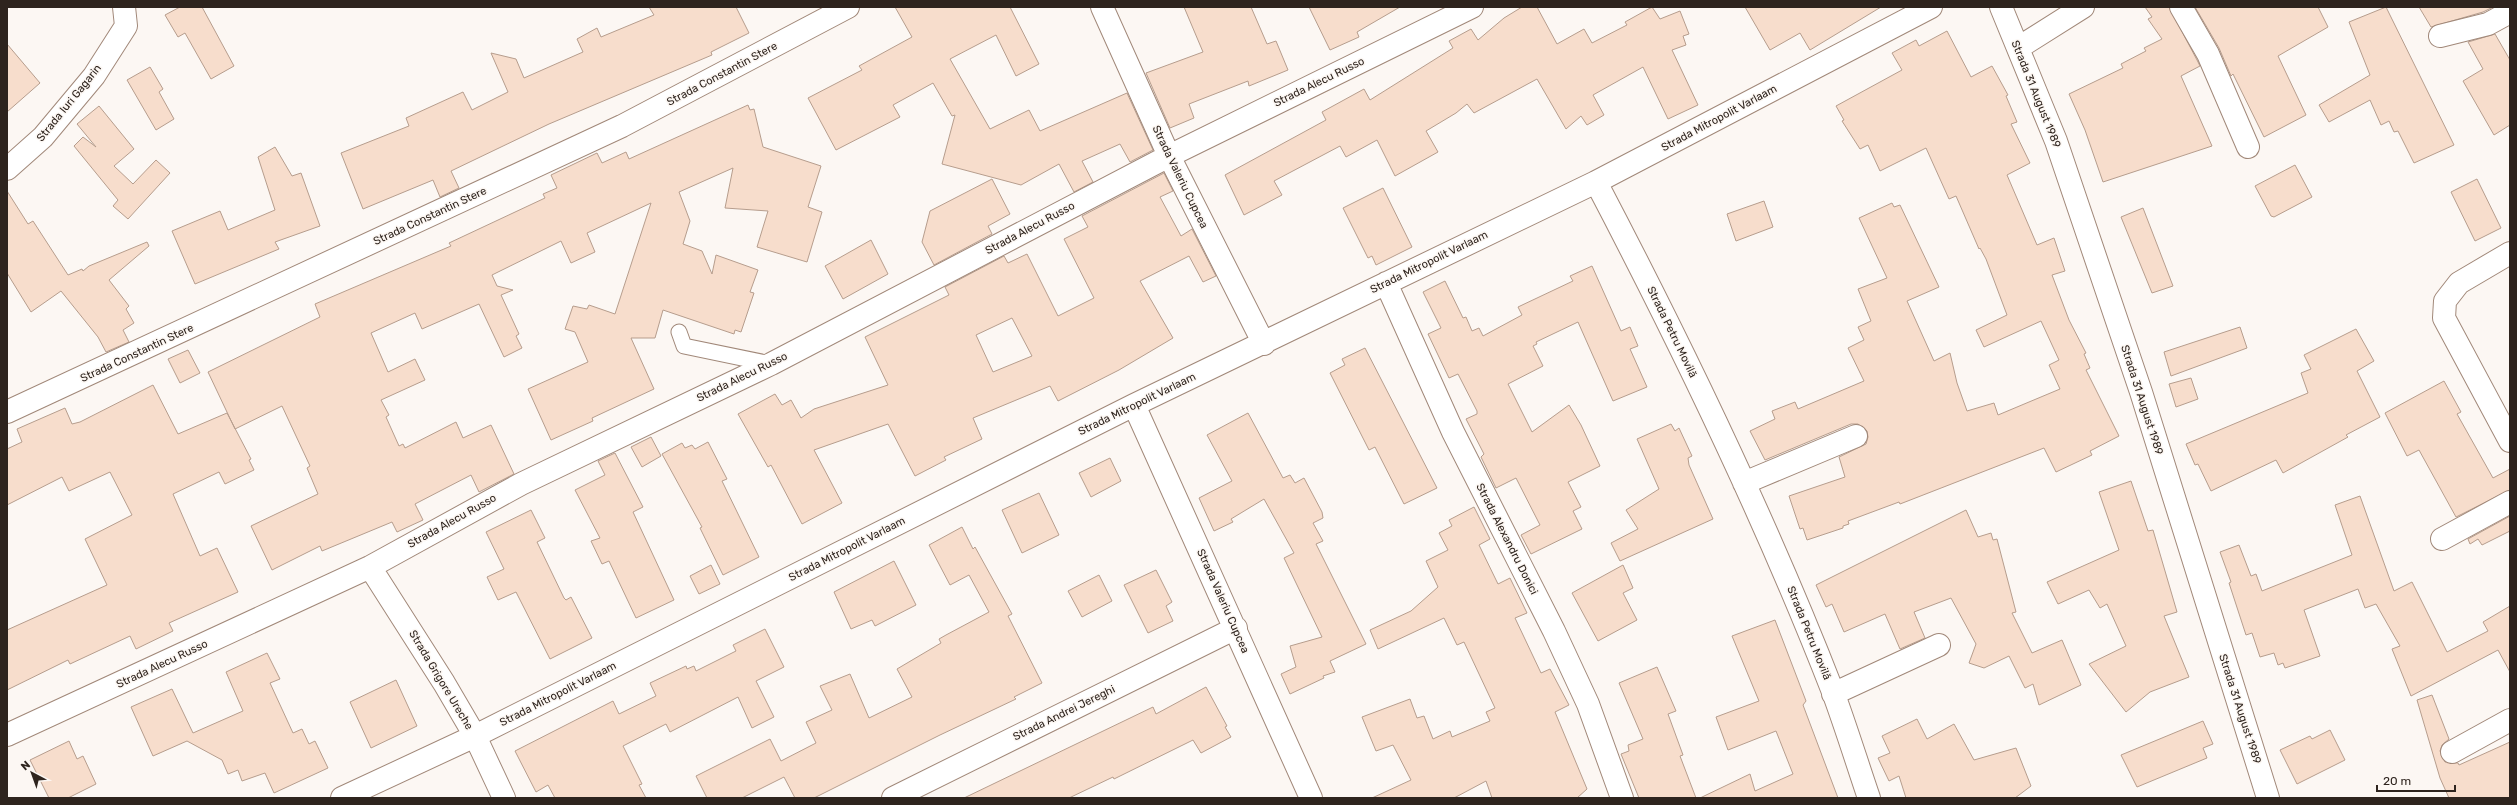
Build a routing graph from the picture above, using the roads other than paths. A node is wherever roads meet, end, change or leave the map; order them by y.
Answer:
1 (124, 7) edge
2 (848, 7) edge
3 (1102, 7) edge
4 (1472, 7) edge
5 (1931, 7) edge
6 (2000, 7) edge
7 (2083, 7) edge
8 (2181, 7) edge
9 (2510, 12) edge
10 (2440, 36) dead end
11 (2018, 48) junction
12 (2248, 147) dead end
13 (1169, 156) junction
14 (7, 169) edge
15 (1596, 182) junction
16 (2510, 253) edge
17 (1386, 282) junction
18 (679, 332) dead end
19 (1264, 344) junction
20 (771, 364) junction
21 (1134, 405) junction
22 (7, 412) edge
23 (1856, 436) dead end
24 (2510, 442) edge
25 (1744, 484) junction
26 (2510, 502) edge
27 (2442, 540) dead end
28 (370, 567) junction
29 (1236, 628) junction
30 (1939, 645) dead end
31 (1833, 694) junction
32 (2510, 720) edge
33 (7, 735) edge
34 (475, 736) junction
35 (2452, 752) dead end
36 (342, 798) edge
37 (504, 798) edge
38 (893, 798) edge
39 (1311, 798) edge
40 (1622, 798) edge
41 (1869, 798) edge
42 (2268, 798) edge

1 - 14 street, Strada Iuri Gagarin
2 - 22 street, Strada Constantin Stere
3 - 13 street, Strada Valeriu Cupcea
4 - 13 street, Strada Alecu Russo
5 - 15 street, Strada Mitropolit Varlaam
6 - 11 street, Strada 31 August 1989
7 - 11 street
8 - 12 street
9 - 10 street
11 - 42 street, Strada 31 August 1989
13 - 19 street, Strada Valeriu Cupcea
13 - 20 street, Strada Alecu Russo
15 - 17 street, Strada Mitropolit Varlaam
15 - 25 street, Strada Petru Movilă
16 - 24 street
17 - 19 street, Strada Mitropolit Varlaam
17 - 40 street, Strada Alexandru Donici
18 - 20 lane
19 - 21 street, Strada Mitropolit Varlaam
20 - 28 street, Strada Alecu Russo
21 - 29 street, Strada Valeriu Cupcea
21 - 34 street, Strada Mitropolit Varlaam
23 - 25 street
25 - 31 street, Strada Petru Movilă
26 - 27 street
28 - 33 street, Strada Alecu Russo
28 - 34 street, Strada Grigore Ureche
29 - 38 street, Strada Andrei Jereghi
29 - 39 street, Strada Valeriu Cupcea
30 - 31 street, Strada Petru Movilă
31 - 41 street, Strada Petru Movilă
32 - 35 street
34 - 36 street, Strada Mitropolit Varlaam
34 - 37 street, Strada Grigore Ureche

